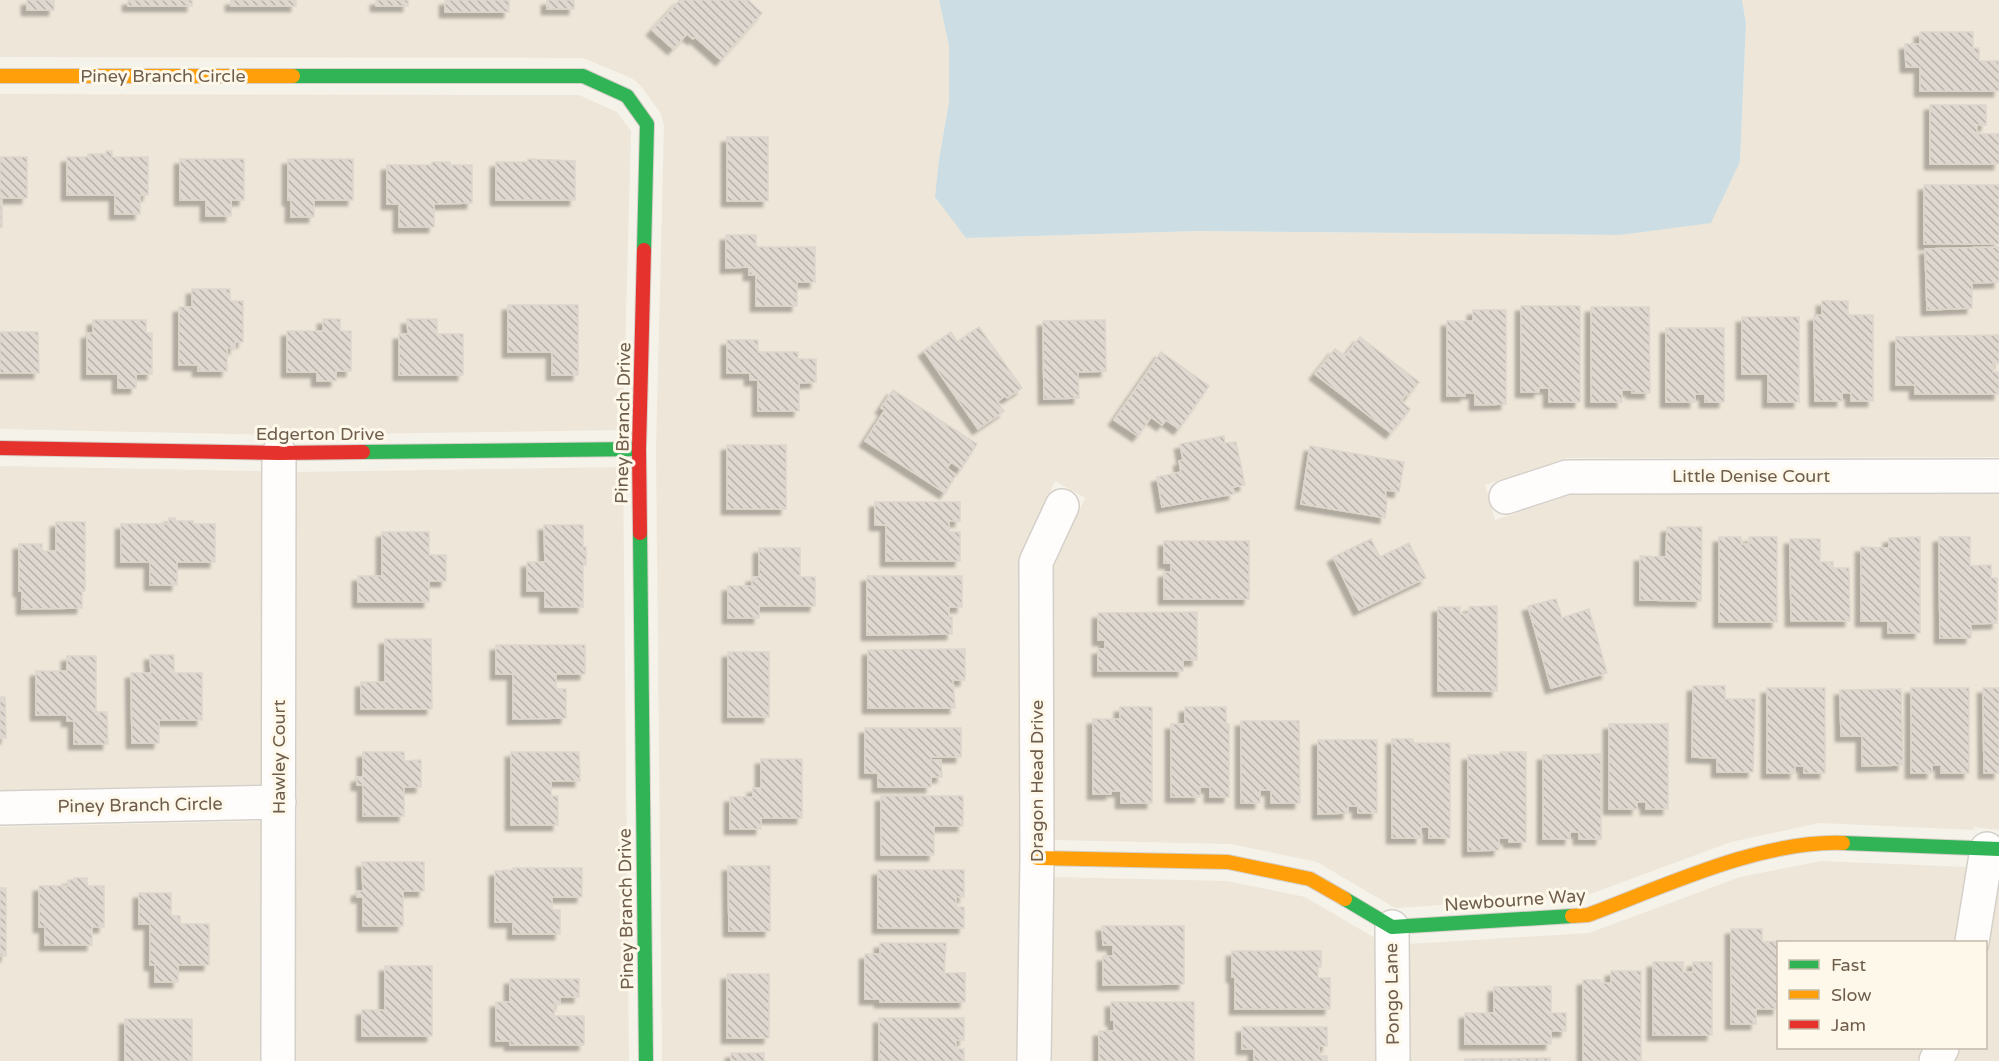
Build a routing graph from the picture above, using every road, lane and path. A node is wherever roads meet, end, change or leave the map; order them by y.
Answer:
1 (0, 76) edge
2 (327, 76) joint
3 (0, 448) edge
4 (639, 448) junction
5 (279, 453) junction
6 (1999, 476) edge
7 (1506, 497) dead end
8 (1062, 506) dead end
9 (279, 802) junction
10 (0, 808) edge
11 (1993, 849) edge
12 (1037, 858) junction
13 (1392, 927) junction
14 (1972, 941) edge
15 (278, 1061) edge
16 (645, 1061) edge
17 (1034, 1061) edge
18 (1393, 1061) edge

1 - 2 street, Piney Branch Circle
2 - 4 street, Piney Branch Drive
3 - 5 street, Edgerton Drive
4 - 5 street, Edgerton Drive
4 - 16 street, Piney Branch Drive
5 - 9 street, Hawley Court
6 - 7 street, Little Denise Court
8 - 12 street, Dragon Head Drive
9 - 10 street, Piney Branch Circle
9 - 15 street, Hawley Court
11 - 13 street, Newbourne Way
11 - 14 street
12 - 13 street
12 - 17 street, Dragon Head Drive
13 - 18 street, Pongo Lane

